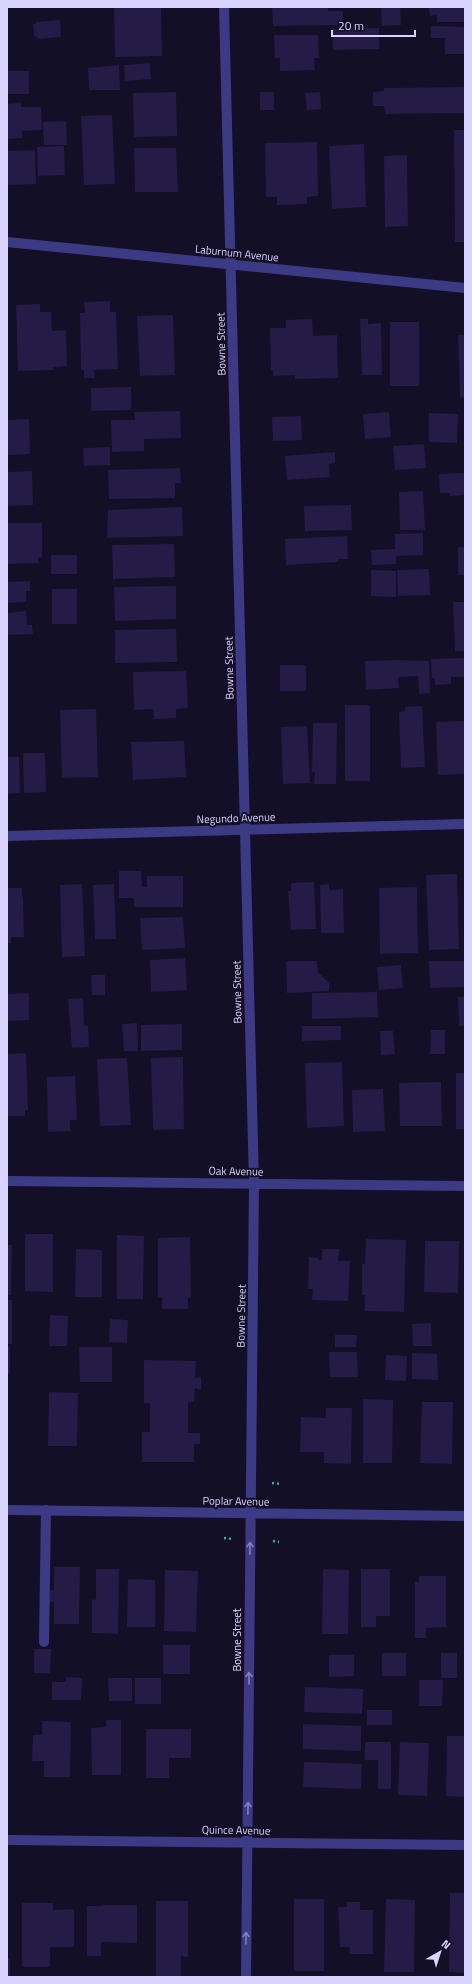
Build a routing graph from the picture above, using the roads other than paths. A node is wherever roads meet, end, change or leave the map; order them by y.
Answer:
1 (224, 7) edge
2 (7, 242) edge
3 (231, 264) junction
4 (465, 288) edge
5 (465, 824) edge
6 (245, 830) junction
7 (7, 836) edge
8 (7, 1181) edge
9 (254, 1183) junction
10 (465, 1186) edge
11 (7, 1510) edge
12 (46, 1510) junction
13 (251, 1513) junction
14 (465, 1516) edge
15 (44, 1642) dead end
16 (7, 1840) edge
17 (247, 1842) junction
18 (465, 1845) edge
19 (246, 1977) edge

1 - 3 street, Bowne Street
2 - 3 street, Laburnum Avenue
3 - 4 street, Laburnum Avenue
3 - 6 street, Bowne Street
5 - 6 street, Negundo Avenue
6 - 7 street, Negundo Avenue
6 - 9 street, Bowne Street
8 - 9 street, Oak Avenue
9 - 10 street, Oak Avenue
9 - 13 street, Bowne Street
11 - 12 street, Poplar Avenue
12 - 13 street, Poplar Avenue
12 - 15 street
13 - 14 street, Poplar Avenue
17 -> 13 street, Bowne Street
16 - 17 street, Quince Avenue
17 - 18 street, Quince Avenue
19 -> 17 street, Bowne Street

